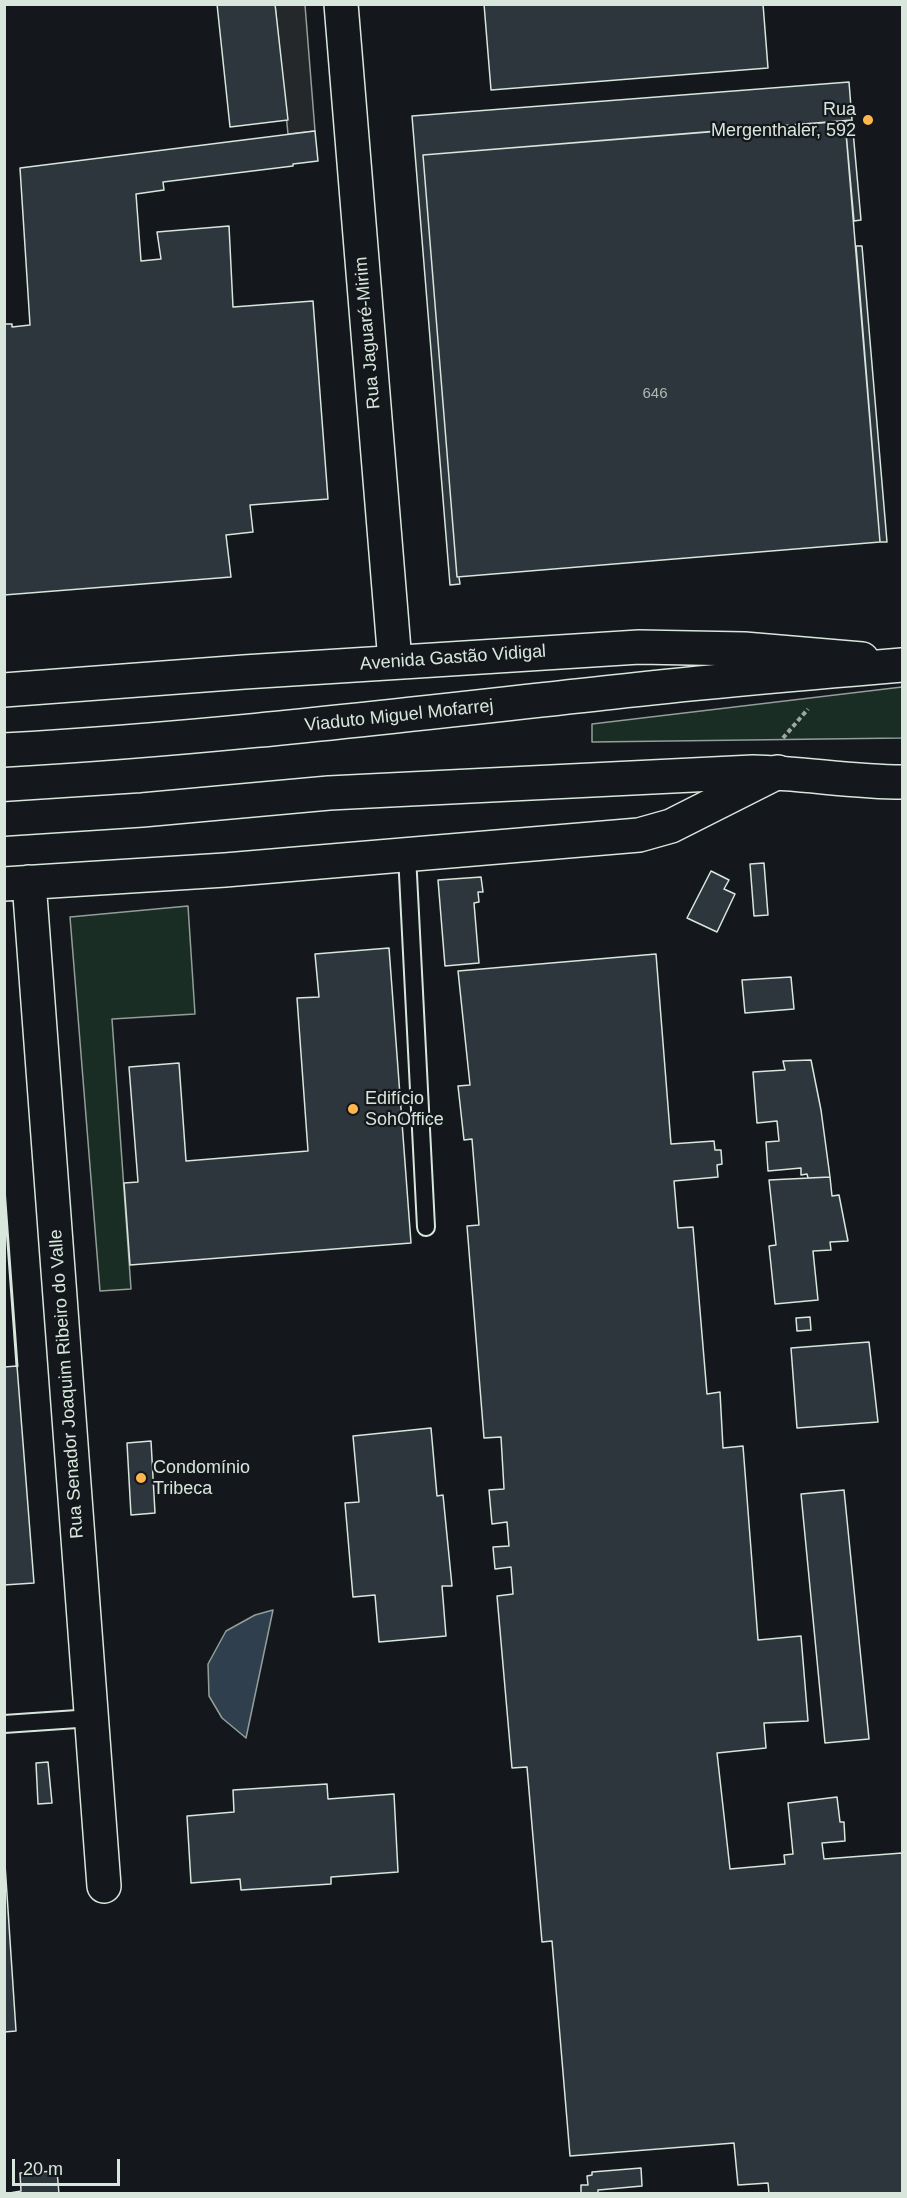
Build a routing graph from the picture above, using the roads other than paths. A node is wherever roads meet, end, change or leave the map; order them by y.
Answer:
1 (341, 4) edge
2 (395, 662) junction
3 (903, 664) edge
4 (792, 675) joint
5 (4, 690) edge
6 (4, 750) edge
7 (766, 772) junction
8 (903, 782) edge
9 (4, 819) edge
10 (407, 855) junction
11 (17, 883) edge
12 (426, 1227) dead end
13 (92, 1718) junction
14 (4, 1724) edge
15 (104, 1886) dead end

1 - 2 main road, Rua Jaguaré-Mirim
2 - 3 main road, Avenida Gastão Vidigal
2 - 5 main road, Avenida Gastão Vidigal
3 - 4 main road, Avenida Gastão Vidigal
4 - 6 main road, Viaduto Miguel Mofarrej
7 - 8 main road
7 - 9 main road
7 - 10 main road
10 - 11 main road
10 - 12 lane
11 - 13 main road, Rua Senador Joaquim Ribeiro do Valle
13 - 14 lane
13 - 15 main road, Rua Senador Joaquim Ribeiro do Valle

